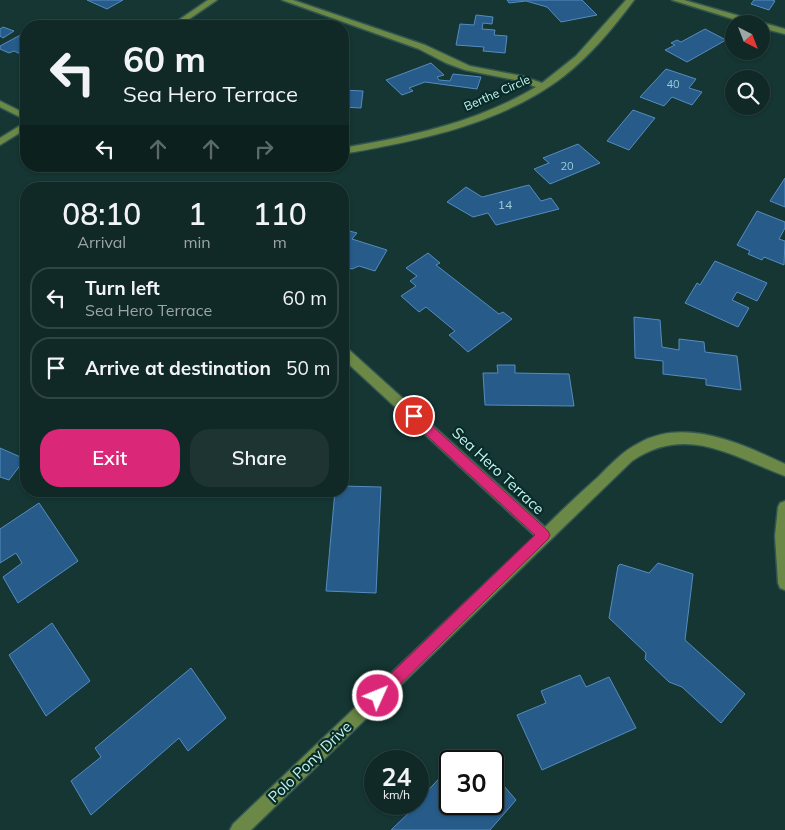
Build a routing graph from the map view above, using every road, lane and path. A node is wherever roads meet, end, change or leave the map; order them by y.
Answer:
1 (213, 0) edge
2 (286, 0) edge
3 (630, 0) edge
4 (676, 0) edge
5 (728, 15) edge
6 (183, 20) edge
7 (343, 20) edge
8 (349, 22) edge
9 (770, 27) edge
10 (785, 32) edge
11 (542, 86) junction
12 (0, 104) edge
13 (20, 114) edge
14 (20, 129) edge
15 (0, 142) edge
16 (349, 150) edge
17 (349, 356) edge
18 (785, 470) edge
19 (785, 507) edge
20 (544, 535) junction
21 (785, 583) edge
22 (239, 830) edge

1 - 6 street
2 - 7 street
3 - 11 street, Berthe Circle
4 - 5 street
8 - 11 street
9 - 10 street
11 - 16 street, Berthe Circle
12 - 13 street
14 - 15 street
17 - 20 street, Sea Hero Terrace
18 - 20 street, Polo Pony Drive
19 - 21 street
20 - 22 street, Polo Pony Drive

